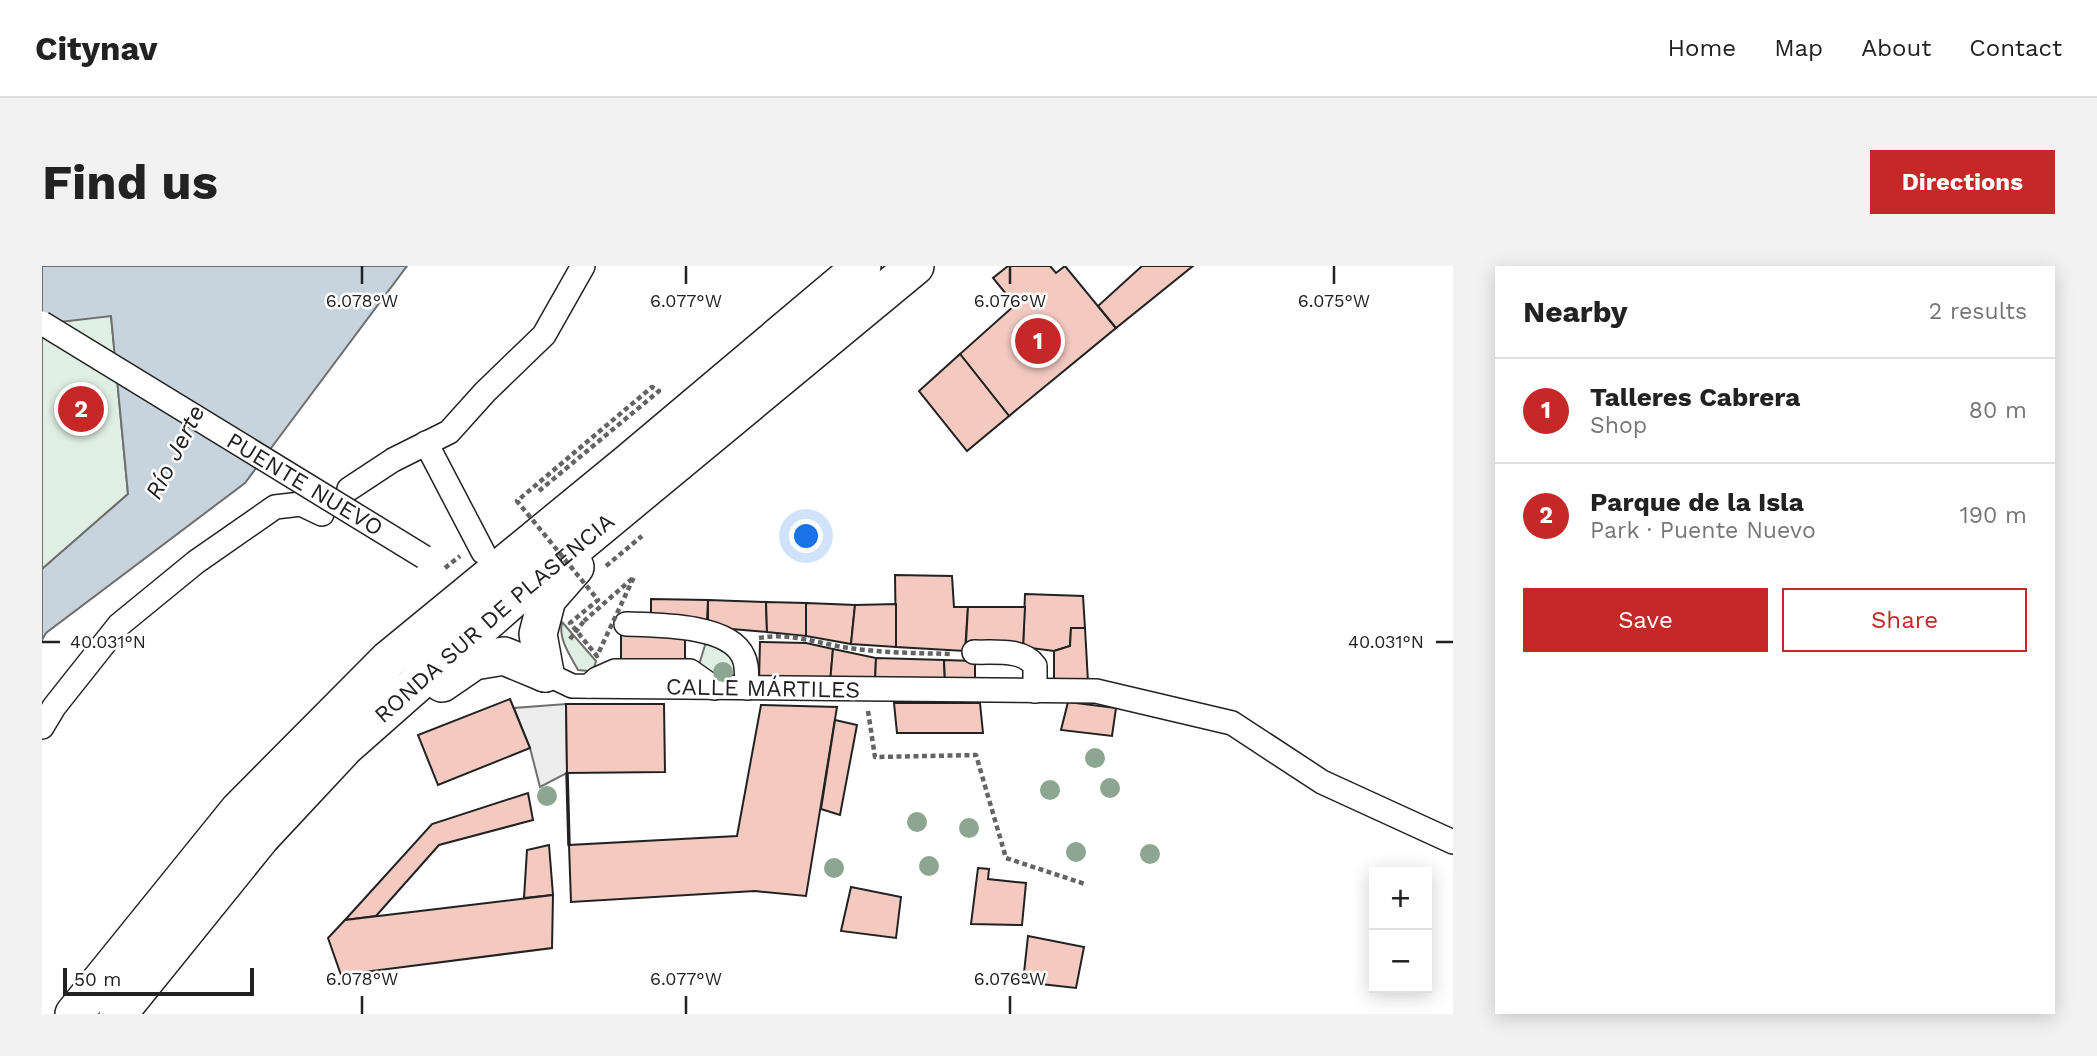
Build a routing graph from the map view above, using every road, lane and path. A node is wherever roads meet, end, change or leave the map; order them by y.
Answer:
1 (583, 266) edge
2 (862, 266) edge
3 (915, 266) edge
4 (42, 323) edge
5 (426, 443) junction
6 (646, 488) junction
7 (349, 489) dead end
8 (539, 491) dead end
9 (322, 514) dead end
10 (483, 552) dead end
11 (424, 557) dead end
12 (584, 621) dead end
13 (626, 624) dead end
14 (731, 643) junction
15 (974, 652) joint
16 (545, 673) junction
17 (747, 688) junction
18 (865, 689) junction
19 (1035, 691) junction
20 (42, 727) edge
21 (345, 747) junction
22 (1453, 842) edge
23 (1085, 884) dead end
24 (74, 1014) edge
25 (118, 1014) edge

1 - 5 street
2 - 24 main road, RONDA SUR DE PLASENCIA
3 - 6 main road, RONDA SUR DE PLASENCIA
4 - 11 street, PUENTE NUEVO, bridge
5 - 7 street
5 - 10 street
6 - 16 main road
6 - 21 main road, RONDA SUR DE PLASENCIA
8 - 12 path, bridge
9 - 20 street
13 - 14 street
14 - 15 path
14 - 17 street
15 - 19 street
16 - 17 street, CALLE MÁRTILES
16 - 21 main road
17 - 18 street, CALLE MÁRTILES
18 - 19 street, CALLE MÁRTILES
18 - 23 path
19 - 22 street, CALLE MÁRTILES
21 - 25 main road, RONDA SUR DE PLASENCIA

